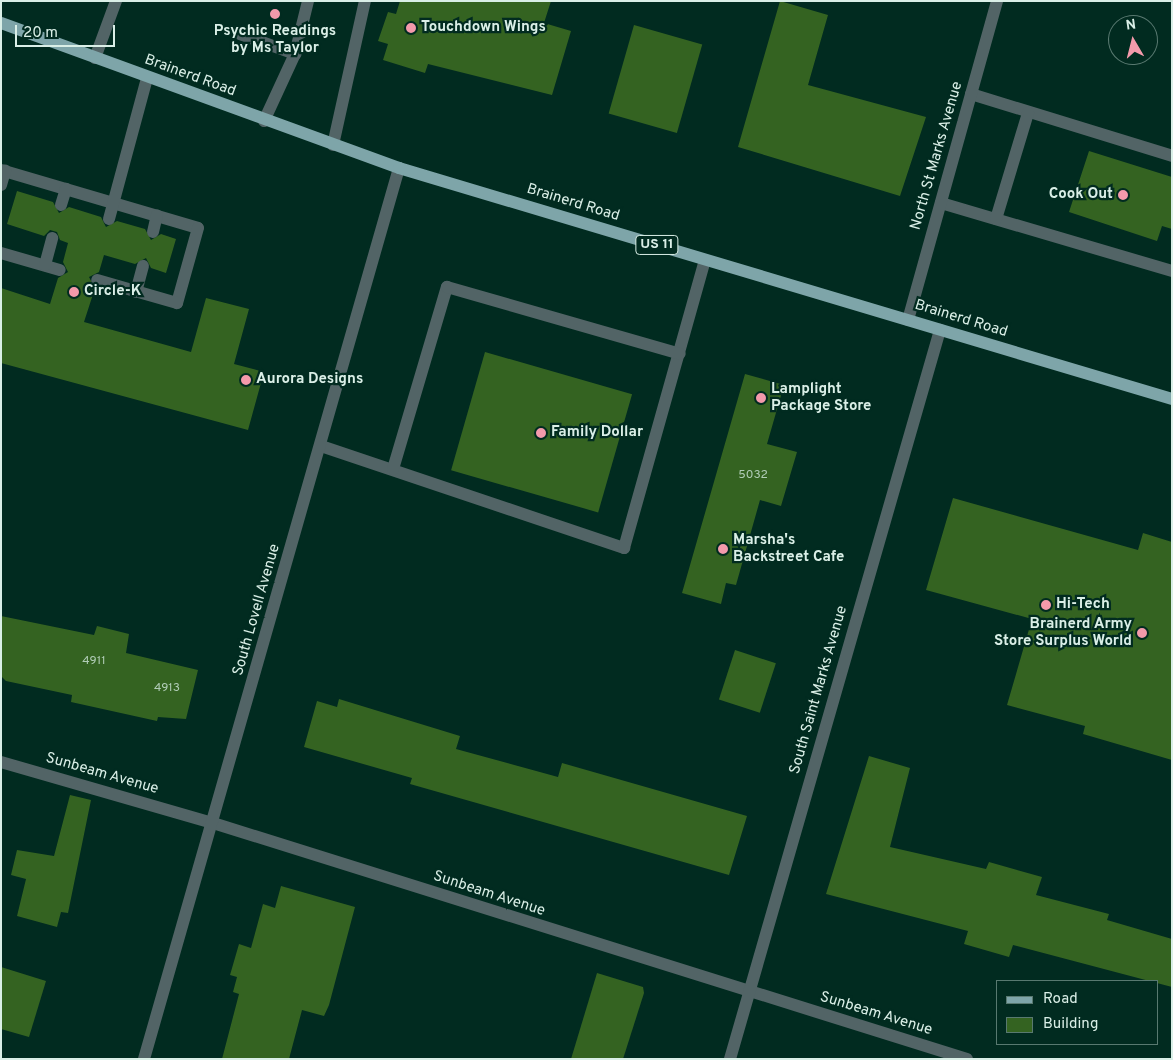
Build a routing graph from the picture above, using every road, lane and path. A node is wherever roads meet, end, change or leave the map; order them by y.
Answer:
1 (116, 1) edge
2 (308, 1) edge
3 (365, 1) edge
4 (997, 1) edge
5 (1, 24) edge
6 (240, 34) dead end
7 (296, 54) junction
8 (95, 58) junction
9 (147, 78) junction
10 (971, 94) junction
11 (1028, 112) junction
12 (264, 121) junction
13 (333, 145) junction
14 (1172, 156) edge
15 (399, 168) junction
16 (3, 171) edge
17 (1, 185) edge
18 (66, 189) junction
19 (113, 203) junction
20 (941, 203) junction
21 (62, 205) dead end
22 (157, 215) junction
23 (109, 219) dead end
24 (996, 219) junction
25 (153, 232) dead end
26 (52, 238) dead end
27 (1, 253) edge
28 (705, 260) junction
29 (45, 265) junction
30 (143, 266) dead end
31 (60, 270) dead end
32 (1172, 270) edge
33 (97, 280) dead end
34 (136, 292) junction
35 (908, 320) junction
36 (940, 330) junction
37 (680, 354) junction
38 (1172, 399) edge
39 (321, 446) junction
40 (394, 469) junction
41 (1, 762) edge
42 (213, 823) junction
43 (749, 994) junction
44 (144, 1059) edge
45 (730, 1059) edge
46 (967, 1059) edge

1 - 8 street
2 - 7 street
3 - 13 street
4 - 10 street, North St Marks Avenue
5 - 8 main road, Brainerd Road / US 11
6 - 7 street
7 - 12 street
8 - 9 main road, Brainerd Road / US 11
9 - 12 main road, Brainerd Road / US 11
9 - 19 street
10 - 11 street
10 - 20 street, North St Marks Avenue
11 - 14 street
11 - 24 street
12 - 13 main road, Brainerd Road / US 11
13 - 15 main road, Brainerd Road / US 11
15 - 28 main road, Brainerd Road / US 11
15 - 39 street, South Lovell Avenue
16 - 17 street
16 - 18 street
18 - 19 street
18 - 21 street
19 - 22 street
19 - 23 street
20 - 24 street
20 - 35 street, North St Marks Avenue
22 - 25 street
22 - 34 street
24 - 32 street
26 - 29 street
27 - 29 street
28 - 35 main road, Brainerd Road / US 11
28 - 37 street
29 - 31 street
30 - 34 street
33 - 34 street
35 - 36 main road, Brainerd Road / US 11
36 - 38 main road, Brainerd Road / US 11
36 - 43 street, South Saint Marks Avenue
37 - 40 street
37 - 40 street
39 - 40 street
39 - 42 street, South Lovell Avenue
41 - 42 street, Sunbeam Avenue
42 - 43 street, Sunbeam Avenue
42 - 44 street, South Lovell Avenue
43 - 45 street, South Saint Marks Avenue
43 - 46 street, Sunbeam Avenue

